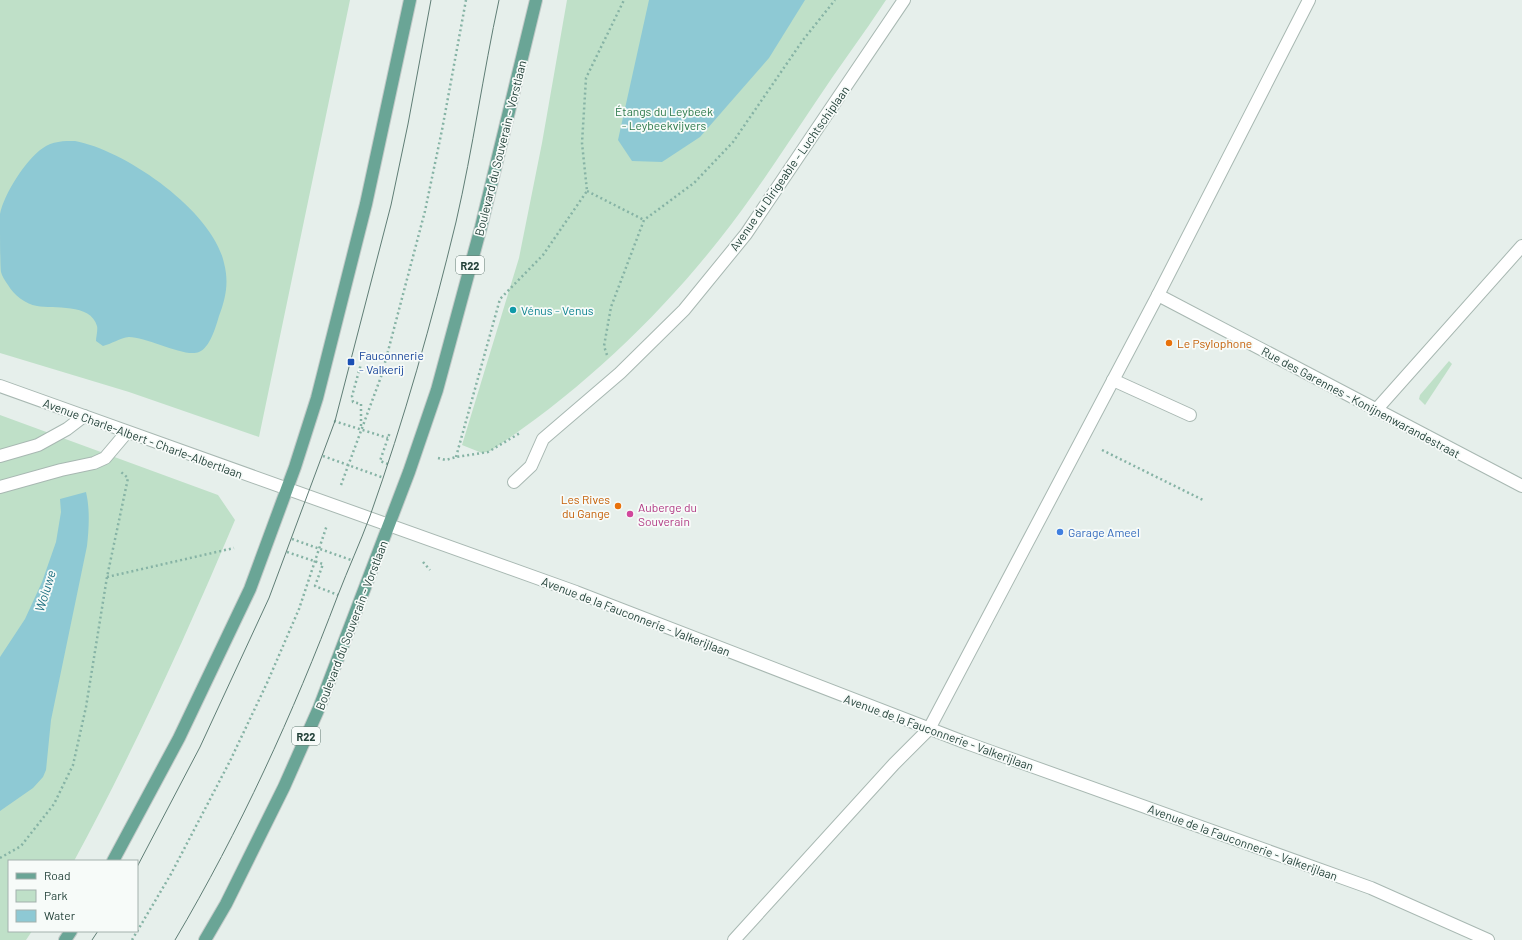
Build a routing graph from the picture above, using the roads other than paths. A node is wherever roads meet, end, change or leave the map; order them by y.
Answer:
1 (410, 0) edge
2 (536, 0) edge
3 (904, 0) edge
4 (1309, 0) edge
5 (1522, 246) edge
6 (1158, 295) junction
7 (1113, 380) junction
8 (0, 386) edge
9 (1376, 410) junction
10 (1190, 415) dead end
11 (84, 416) junction
12 (127, 432) junction
13 (0, 456) edge
14 (514, 482) dead end
15 (1522, 486) edge
16 (0, 487) edge
17 (287, 489) junction
18 (389, 525) junction
19 (928, 729) junction
20 (114, 860) edge
21 (205, 940) edge
22 (734, 940) edge
23 (1488, 940) edge

1 - 17 main road
2 - 18 main road, Boulevard du Souverain - Vorstlaan / R22
3 - 14 street, Avenue du Dirigeable - Luchtschiplaan
4 - 6 street
5 - 9 street
6 - 7 street
6 - 9 street, Rue des Garennes - Konijnenwarandestraat
7 - 10 street
7 - 19 street
8 - 11 street, Avenue Charle-Albert - Charle-Albertlaan
9 - 15 street, Rue des Garennes - Konijnenwarandestraat
11 - 12 street, Avenue Charle-Albert - Charle-Albertlaan
11 - 13 street
12 - 16 street
12 - 17 street, Avenue Charle-Albert - Charle-Albertlaan
17 - 18 street, Boulevard du Souverain - Vorstlaan
17 - 20 main road
18 - 19 street, Avenue de la Fauconnerie - Valkerijlaan
18 - 21 main road, Boulevard du Souverain - Vorstlaan / R22
19 - 22 street
19 - 23 street, Avenue de la Fauconnerie - Valkerijlaan

